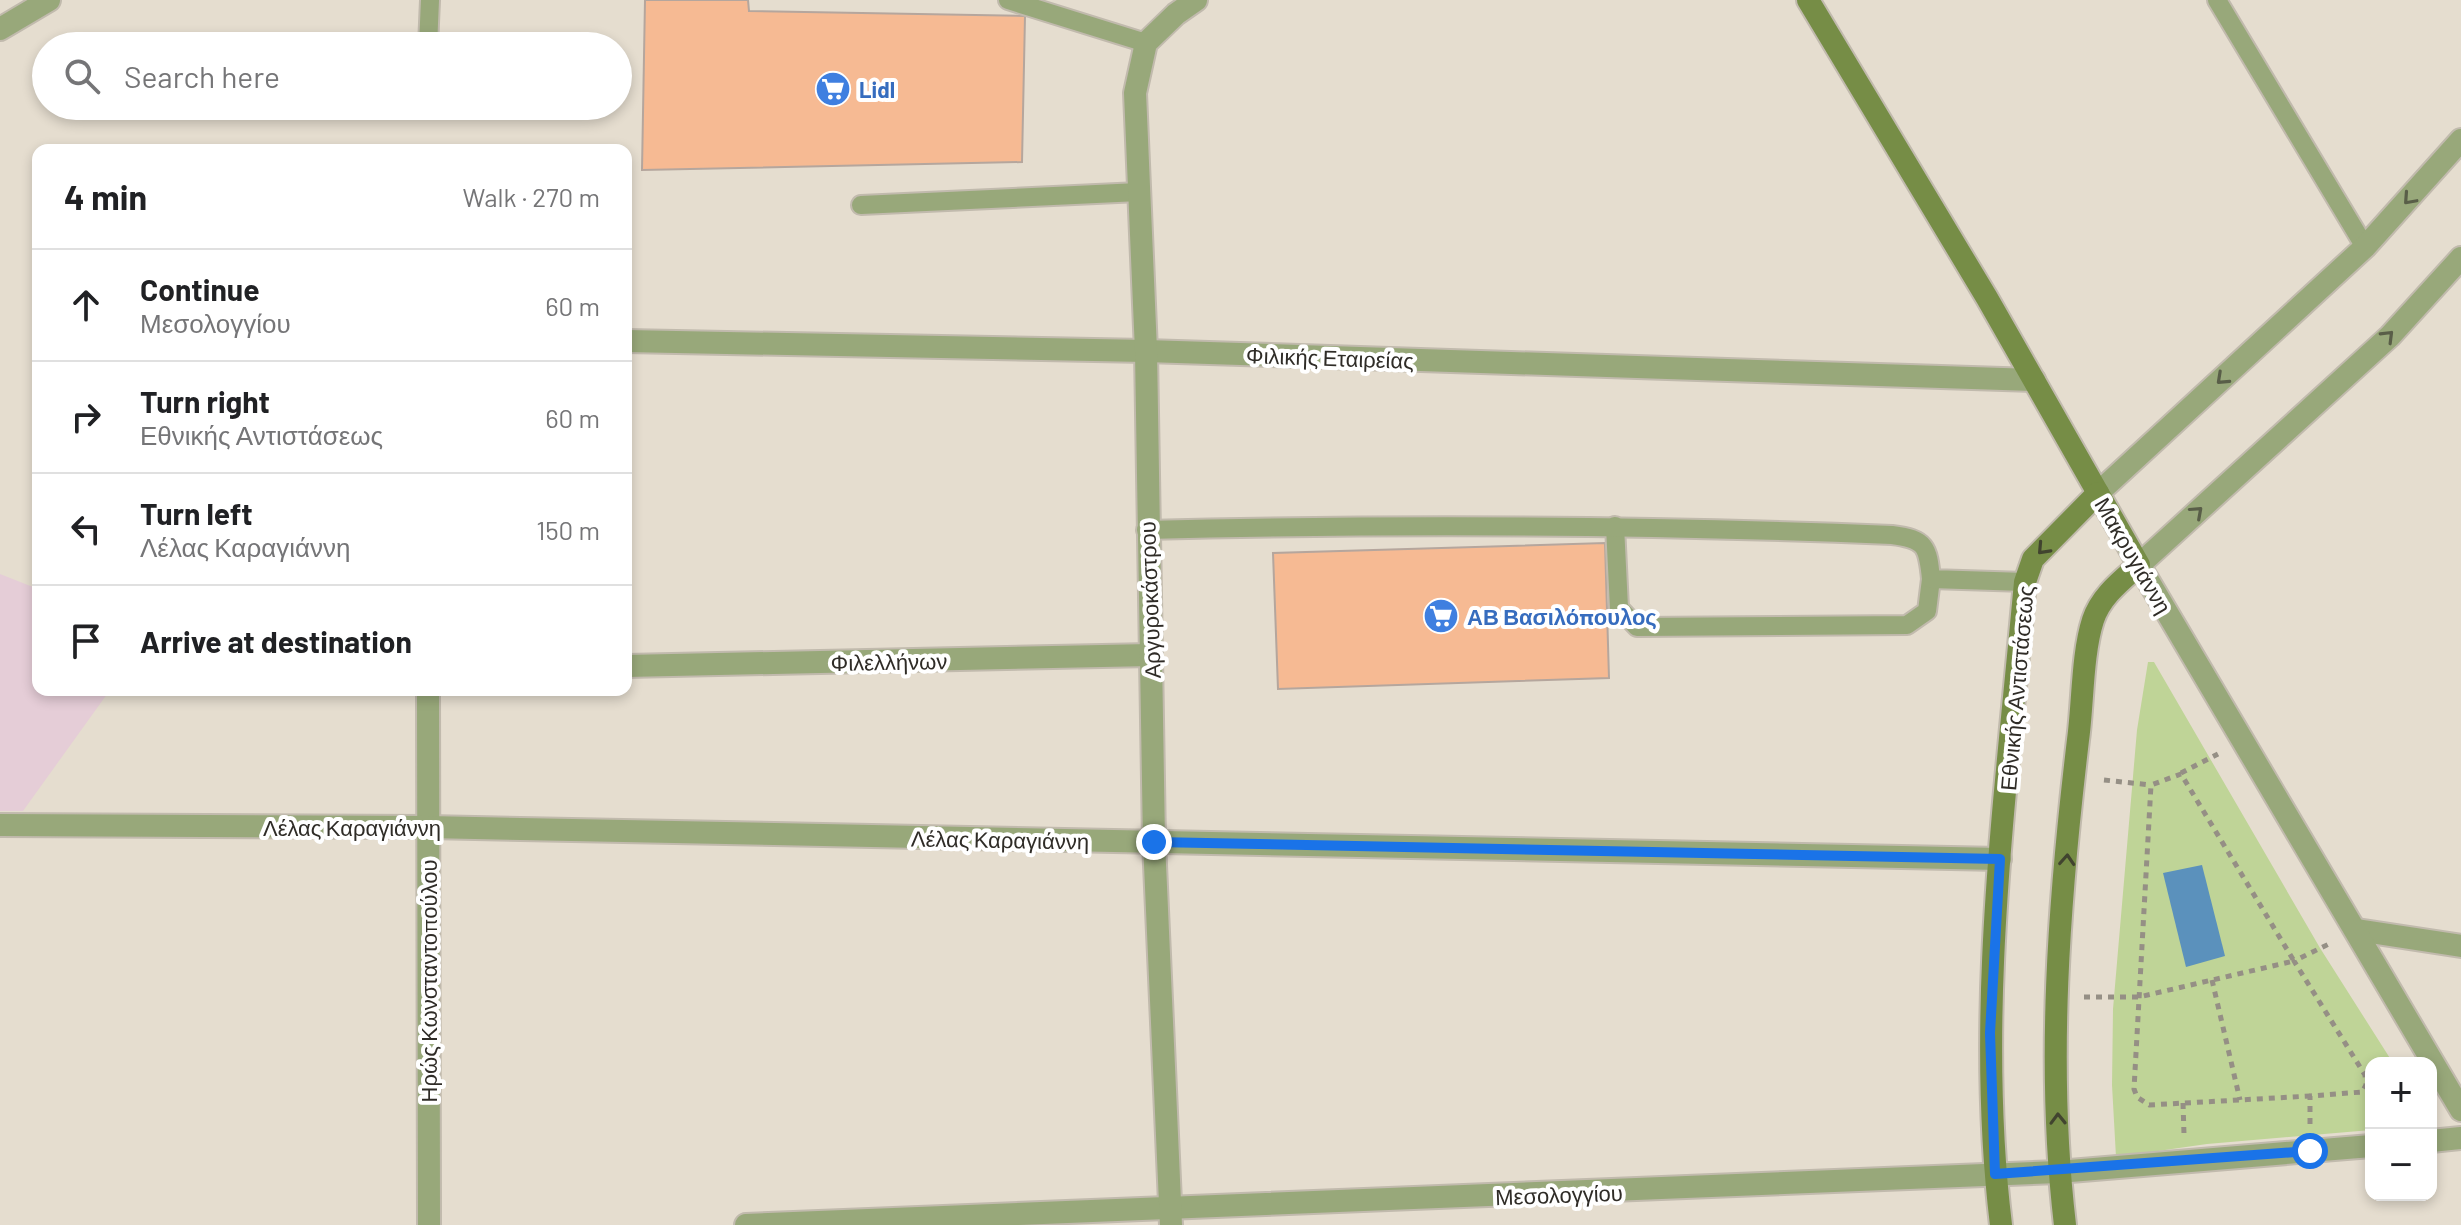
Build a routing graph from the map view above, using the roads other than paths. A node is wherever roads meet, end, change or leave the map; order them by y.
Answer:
1 (49, 0) edge
2 (430, 0) edge
3 (1008, 0) edge
4 (1196, 0) edge
5 (1808, 0) edge
6 (2217, 0) edge
7 (0, 29) edge
8 (429, 32) edge
9 (1146, 43) junction
10 (2461, 140) edge
11 (1139, 192) junction
12 (861, 205) dead end
13 (2365, 247) junction
14 (2461, 258) edge
15 (632, 341) edge
16 (1146, 351) junction
17 (2034, 380) junction
18 (2098, 493) junction
19 (1615, 526) junction
20 (1146, 530) junction
21 (2139, 565) junction
22 (1931, 579) junction
23 (2025, 582) junction
24 (1151, 655) junction
25 (632, 666) edge
26 (428, 696) edge
27 (0, 825) edge
28 (428, 827) junction
29 (1154, 842) junction
30 (2000, 859) junction
31 (2357, 930) junction
32 (2461, 946) edge
33 (2461, 1110) edge
34 (2461, 1138) edge
35 (2437, 1140) edge
36 (2365, 1146) edge
37 (2058, 1172) junction
38 (1995, 1174) junction
39 (1171, 1217) edge
40 (429, 1225) edge
41 (746, 1225) edge
42 (2001, 1225) edge
43 (2065, 1225) edge

1 - 7 street
2 - 8 lane
3 - 9 lane
4 - 9 street
5 - 17 main road, Μακρυγιάννη
6 - 13 lane
9 - 11 street, Αργυροκάστρου
10 -> 13 street, Εθνικής Αντιστάσεως
11 - 12 lane
11 - 16 street, Αργυροκάστρου
13 -> 18 street, Εθνικής Αντιστάσεως
21 -> 14 street
15 - 16 street, Φιλικής Εταιρείας
16 - 17 street, Φιλικής Εταιρείας
16 - 20 street, Αργυροκάστρου
17 - 18 main road, Μακρυγιάννη
18 - 21 main road, Μακρυγιάννη
18 -> 23 main road, Εθνικής Αντιστάσεως
19 - 20 lane
19 - 22 lane
19 - 22 lane
20 - 24 street, Αργυροκάστρου
21 - 31 street, Μακρυγιάννη
37 -> 21 main road
22 - 23 lane
23 - 30 main road, Εθνικής Αντιστάσεως
24 - 25 street, Φιλελλήνων
24 - 29 street, Αργυροκάστρου
26 - 28 street, Ηρώς Κωνσταντοπούλου
27 - 28 street, Λέλας Καραγιάννη
28 - 29 street, Λέλας Καραγιάννη
28 - 40 street, Ηρώς Κωνσταντοπούλου
29 - 30 street, Λέλας Καραγιάννη
29 - 39 street, Αργυροκάστρου
30 - 38 main road, Εθνικής Αντιστάσεως
31 - 32 street
31 - 33 street, Μακρυγιάννη
34 - 35 street
36 - 37 street, Μεσολογγίου
37 - 38 street, Μεσολογγίου
37 - 43 main road
38 - 39 street, Μεσολογγίου
38 - 42 main road, Εθνικής Αντιστάσεως
39 - 41 street, Μεσολογγίου

